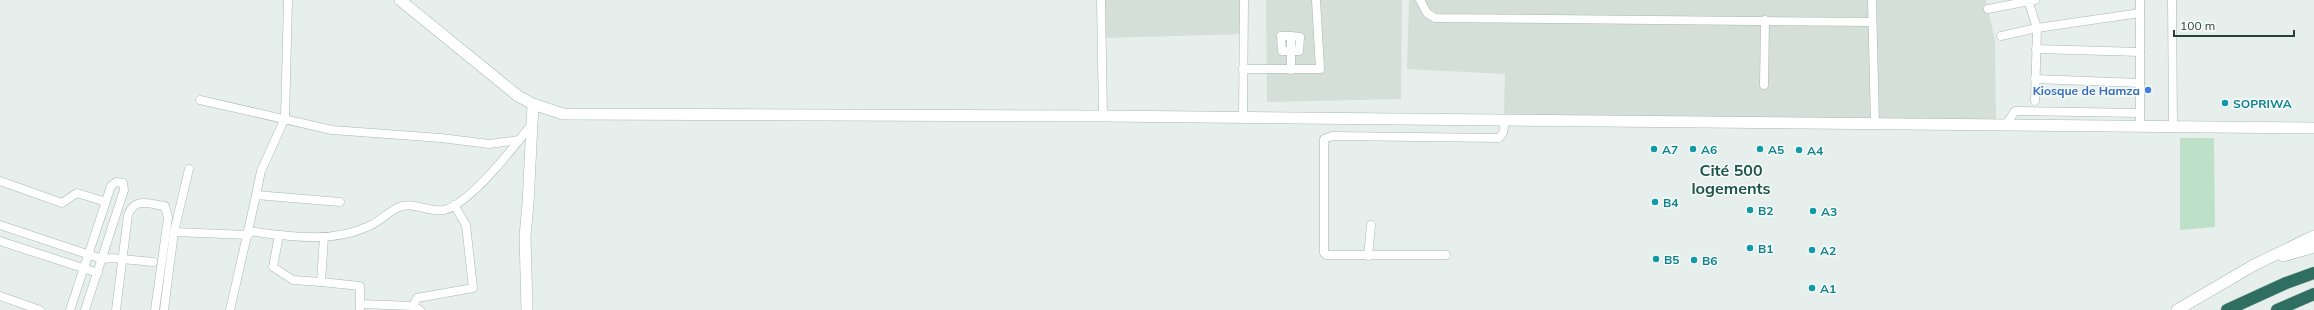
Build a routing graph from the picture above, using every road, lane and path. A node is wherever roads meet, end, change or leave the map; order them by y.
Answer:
1 (288, 0) edge
2 (400, 0) edge
3 (1101, 0) edge
4 (1244, 0) edge
5 (1316, 0) edge
6 (1420, 0) edge
7 (1872, 0) edge
8 (2031, 0) edge
9 (2140, 0) edge
10 (2172, 0) edge
11 (1988, 9) dead end
12 (2140, 13) junction
13 (1765, 20) junction
14 (1872, 22) junction
15 (2037, 28) junction
16 (2001, 36) dead end
17 (2036, 49) junction
18 (1291, 51) junction
19 (2140, 52) junction
20 (1243, 69) junction
21 (1291, 70) junction
22 (2035, 79) junction
23 (2140, 83) junction
24 (1764, 84) dead end
25 (200, 100) dead end
26 (2034, 101) dead end
27 (533, 104) junction
28 (2037, 111) junction
29 (2059, 111) junction
30 (2140, 112) junction
31 (1103, 116) junction
32 (285, 118) junction
33 (1243, 118) junction
34 (1505, 120) junction
35 (531, 125) junction
36 (1875, 125) junction
37 (2005, 126) junction
38 (2037, 126) junction
39 (2059, 126) junction
40 (2140, 126) junction
41 (2173, 126) junction
42 (2314, 128) edge
43 (519, 140) junction
44 (189, 168) dead end
45 (0, 181) edge
46 (256, 195) junction
47 (106, 202) junction
48 (340, 202) dead end
49 (454, 205) junction
50 (1371, 225) dead end
51 (0, 226) edge
52 (174, 232) junction
53 (248, 233) junction
54 (279, 235) junction
55 (2314, 236) edge
56 (324, 237) junction
57 (0, 241) edge
58 (2314, 247) edge
59 (89, 255) junction
60 (1446, 255) dead end
61 (1368, 256) junction
62 (102, 259) junction
63 (122, 259) junction
64 (153, 262) dead end
65 (2254, 265) junction
66 (84, 269) junction
67 (98, 273) junction
68 (2314, 273) edge
69 (2314, 279) edge
70 (321, 282) junction
71 (2314, 294) edge
72 (0, 296) edge
73 (360, 307) edge
74 (412, 308) edge
75 (40, 310) edge
76 (70, 310) edge
77 (85, 310) edge
78 (116, 310) edge
79 (155, 310) edge
80 (164, 310) edge
81 (230, 310) edge
82 (420, 310) edge
83 (527, 310) edge
84 (2176, 310) edge
85 (2227, 310) edge
86 (2246, 310) edge
87 (2277, 310) edge

1 - 32 street
2 - 27 main road
3 - 31 street
4 - 20 street
5 - 21 street
6 - 13 street
7 - 14 street
8 - 11 street
8 - 15 street
9 - 12 street
10 - 41 street
12 - 15 street
12 - 19 street
13 - 14 street
13 - 24 street
14 - 36 street
15 - 16 street
15 - 17 street
17 - 19 street
17 - 22 street
18 - 18 street
18 - 21 street
19 - 23 street
20 - 21 street
20 - 33 street
22 - 23 street
22 - 26 street
23 - 30 street
25 - 32 street
27 - 31 main road
27 - 35 main road
28 - 29 street
28 - 37 street
28 - 38 street
29 - 30 street
29 - 39 street
30 - 40 street
31 - 33 main road
32 - 43 street
32 - 46 street
33 - 34 main road
34 - 36 main road
34 - 61 street
35 - 43 street
35 - 83 main road
36 - 37 main road
37 - 38 main road
38 - 39 main road
39 - 40 main road
40 - 41 main road
41 - 42 main road
43 - 49 street
44 - 52 street
45 - 47 street
46 - 48 street
46 - 53 street
47 - 59 street
47 - 62 street
49 - 56 street
49 - 74 street
50 - 61 street
51 - 59 street
52 - 53 street
52 - 80 street
53 - 54 street
53 - 81 street
54 - 56 street
54 - 70 street
55 - 65 main road
56 - 70 street
57 - 66 street
58 - 65 main road
59 - 62 street
59 - 66 street
60 - 61 street
62 - 63 street
62 - 67 street
63 - 64 street
63 - 78 street
63 - 79 street
65 - 84 main road
66 - 67 street
66 - 76 street
67 - 77 street
68 - 85 highway
69 - 86 highway
70 - 73 street
71 - 87 highway
72 - 75 street
73 - 74 street
74 - 82 street

